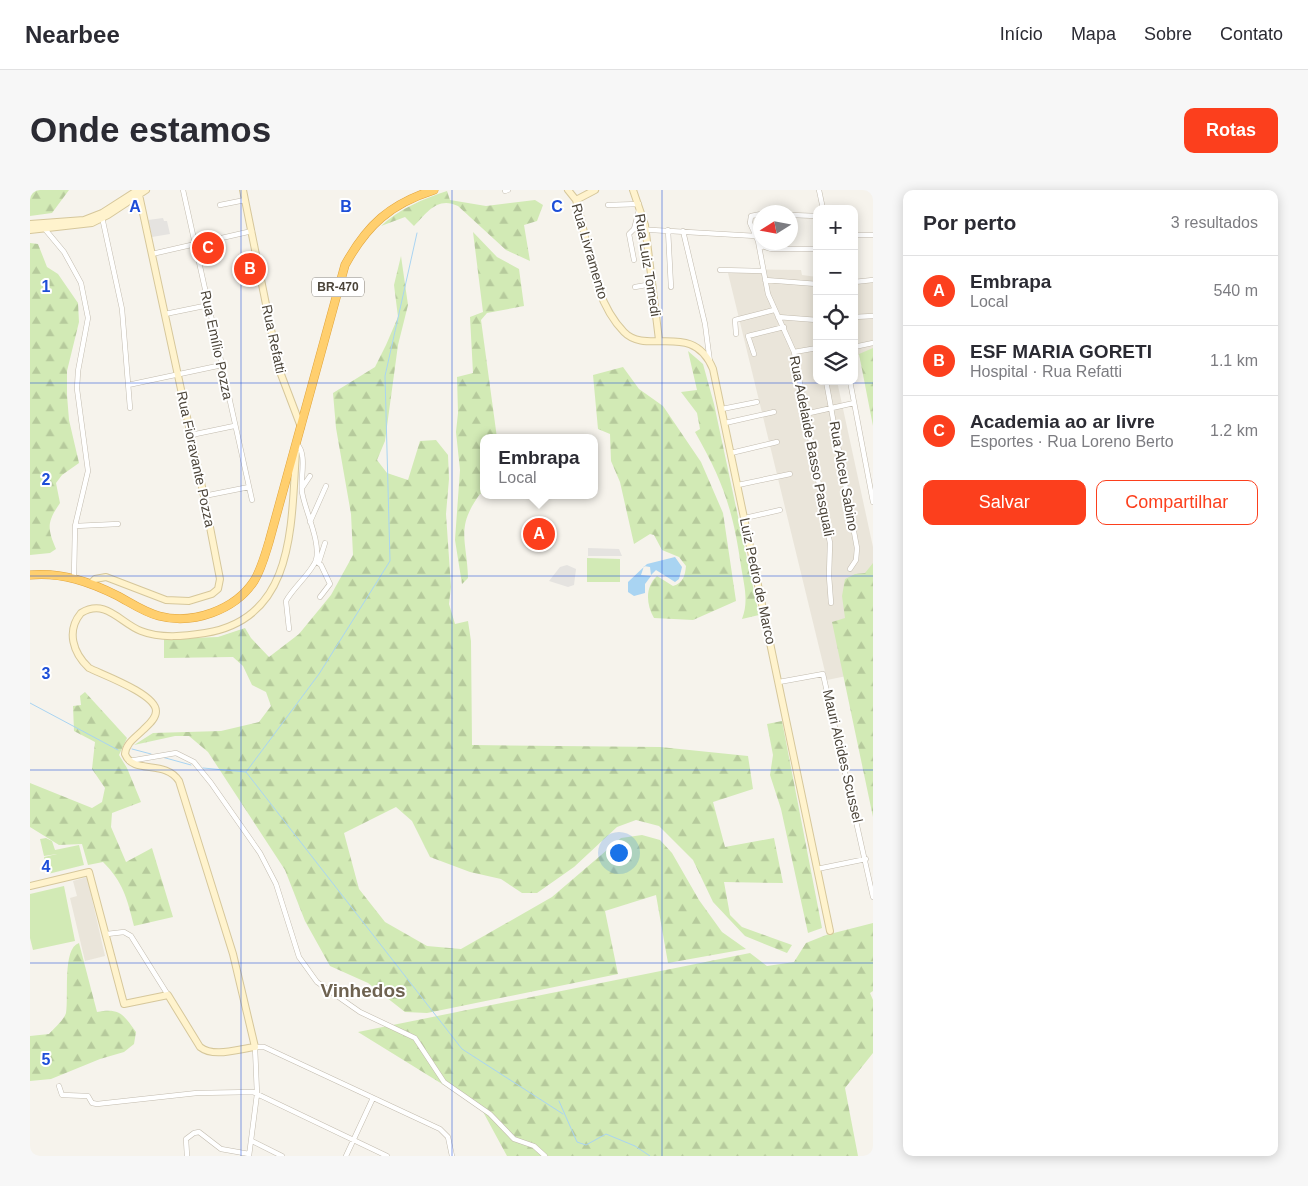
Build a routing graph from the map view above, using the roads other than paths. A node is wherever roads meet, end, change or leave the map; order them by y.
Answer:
1 (146, 190) edge
2 (183, 190) edge
3 (243, 190) edge
4 (434, 190) edge
5 (568, 190) edge
6 (595, 190) edge
7 (633, 190) edge
8 (819, 190) edge
9 (138, 192) edge
10 (245, 200) junction
11 (576, 200) junction
12 (608, 204) dead end
13 (220, 205) dead end
14 (822, 205) edge
15 (639, 206) junction
16 (798, 215) edge
17 (102, 216) junction
18 (753, 216) edge
19 (813, 216) edge
20 (30, 224) edge
21 (43, 226) junction
22 (634, 229) junction
23 (30, 230) edge
24 (645, 230) junction
25 (668, 230) junction
26 (252, 231) junction
27 (683, 231) junction
28 (753, 231) edge
29 (858, 235) edge
30 (873, 235) edge
31 (753, 236) edge
32 (195, 244) junction
33 (798, 248) edge
34 (813, 248) dead end
35 (760, 250) edge
36 (152, 254) junction
37 (634, 260) dead end
38 (720, 270) dead end
39 (763, 271) junction
40 (765, 280) junction
41 (873, 280) edge
42 (858, 282) edge
43 (652, 284) junction
44 (813, 284) edge
45 (635, 287) dead end
46 (671, 287) dead end
47 (209, 305) junction
48 (774, 310) junction
49 (165, 314) junction
50 (873, 316) edge
51 (778, 317) junction
52 (858, 317) edge
53 (813, 320) edge
54 (784, 327) junction
55 (736, 334) dead end
56 (660, 340) junction
57 (873, 342) edge
58 (858, 346) edge
59 (813, 349) edge
60 (794, 352) junction
61 (754, 354) dead end
62 (710, 363) junction
63 (222, 365) junction
64 (179, 375) junction
65 (128, 385) junction
66 (827, 385) edge
67 (851, 385) edge
68 (757, 402) dead end
69 (854, 403) junction
70 (130, 408) dead end
71 (831, 408) junction
72 (722, 409) junction
73 (774, 412) dead end
74 (805, 414) junction
75 (725, 423) junction
76 (234, 426) junction
77 (301, 427) junction
78 (191, 435) junction
79 (777, 442) dead end
80 (296, 443) junction
81 (731, 453) junction
82 (790, 474) dead end
83 (310, 476) dead end
84 (738, 485) junction
85 (326, 486) dead end
86 (249, 487) junction
87 (302, 488) junction
88 (204, 496) junction
89 (252, 500) dead end
90 (873, 502) edge
91 (780, 510) dead end
92 (745, 518) junction
93 (310, 522) junction
94 (118, 524) dead end
95 (75, 526) junction
96 (325, 543) dead end
97 (317, 562) junction
98 (850, 569) dead end
99 (30, 575) edge
100 (74, 578) junction
101 (90, 584) junction
102 (320, 597) dead end
103 (831, 603) dead end
104 (289, 629) dead end
105 (779, 682) junction
106 (129, 761) junction
107 (866, 859) junction
108 (817, 869) junction
109 (30, 886) edge
110 (873, 897) edge
111 (830, 931) dead end
112 (107, 934) junction
113 (168, 995) junction
114 (255, 1047) junction
115 (59, 1086) dead end
116 (257, 1094) junction
117 (373, 1098) junction
118 (353, 1140) junction
119 (252, 1142) junction
120 (249, 1155) edge
121 (187, 1156) edge
122 (282, 1156) edge
123 (346, 1156) edge
124 (387, 1156) edge
125 (452, 1156) edge
126 (545, 1156) edge

1 - 9 street
2 - 32 street, Rua Emílio Pozza
3 - 10 street, Rua Refatti
4 - 77 highway, BR-470
5 - 11 street, Rua Livramento
6 - 11 street
7 - 15 street, Rua Luiz Tomedi
8 - 14 street
9 - 17 street
9 - 36 street, Rua Fioravante Pozza
10 - 13 street
10 - 26 street, Rua Refatti
11 - 56 street, Rua Livramento
12 - 15 street
15 - 22 street
15 - 24 street, Rua Luiz Tomedi
16 - 19 street
17 - 21 street
17 - 65 street
18 - 28 street, Rua Adelaide Basso Pasquali
20 - 21 street
21 - 23 street
21 - 95 street
22 - 24 street
22 - 37 street
24 - 25 street
24 - 43 street, Rua Luiz Tomedi
25 - 27 street
25 - 46 street
26 - 32 street
26 - 77 street, Rua Refatti
27 - 31 street
27 - 62 street, Luiz Pedro de Marco
29 - 30 street
32 - 36 street
32 - 47 street, Rua Emílio Pozza
33 - 34 street
35 - 39 street, Rua Adelaide Basso Pasquali
36 - 49 street, Rua Fioravante Pozza
38 - 39 street
39 - 40 street, Rua Adelaide Basso Pasquali
40 - 44 street
40 - 48 street, Rua Adelaide Basso Pasquali
41 - 42 street
43 - 45 street
43 - 56 street, Rua Luiz Tomedi
47 - 49 street
47 - 63 street, Rua Emílio Pozza
48 - 51 street, Rua Adelaide Basso Pasquali
48 - 55 street
49 - 64 street, Rua Fioravante Pozza
50 - 52 street
51 - 53 street
51 - 54 street, Rua Adelaide Basso Pasquali
54 - 60 street, Rua Adelaide Basso Pasquali
54 - 61 street
56 - 62 street, Rua Livramento
57 - 58 street
59 - 60 street
60 - 74 street, Rua Adelaide Basso Pasquali
62 - 72 street, Luiz Pedro de Marco
63 - 64 street
63 - 76 street, Rua Emílio Pozza
64 - 65 street
64 - 78 street, Rua Fioravante Pozza
65 - 70 street
66 - 71 street, Rua Alceu Sabino
67 - 69 street
68 - 72 street
69 - 71 street
69 - 90 street
71 - 74 street
71 - 98 street, Rua Alceu Sabino
72 - 75 street, Luiz Pedro de Marco
73 - 75 street
74 - 103 street, Rua Adelaide Basso Pasquali
75 - 81 street, Luiz Pedro de Marco
76 - 78 street
76 - 86 street, Rua Emílio Pozza
77 - 80 highway, BR-470
78 - 88 street, Rua Fioravante Pozza
79 - 81 street
80 - 87 street
80 - 101 highway, BR-470
80 - 106 street
81 - 84 street, Luiz Pedro de Marco
82 - 84 street
83 - 87 street
84 - 92 street, Luiz Pedro de Marco
85 - 93 street
86 - 88 street
86 - 89 street, Rua Emílio Pozza
87 - 93 street
88 - 101 street, Rua Fioravante Pozza
91 - 92 street
92 - 105 street, Luiz Pedro de Marco
93 - 97 street
94 - 95 street
95 - 100 street
96 - 97 street
97 - 102 street
97 - 104 street
99 - 100 highway, BR-470
100 - 101 highway, BR-470
105 - 107 street, Mauri Alcides Scussel
105 - 108 street, Luiz Pedro de Marco
106 - 114 street
106 - 126 street
107 - 108 street
107 - 110 street, Mauri Alcides Scussel
108 - 111 street, Luiz Pedro de Marco
109 - 112 street
112 - 113 street
112 - 113 street
113 - 114 street
114 - 116 street
114 - 117 street
115 - 116 street
116 - 118 street
116 - 119 street
117 - 118 street
117 - 125 street
118 - 123 street
118 - 124 street
119 - 120 street
119 - 122 street
120 - 121 street

